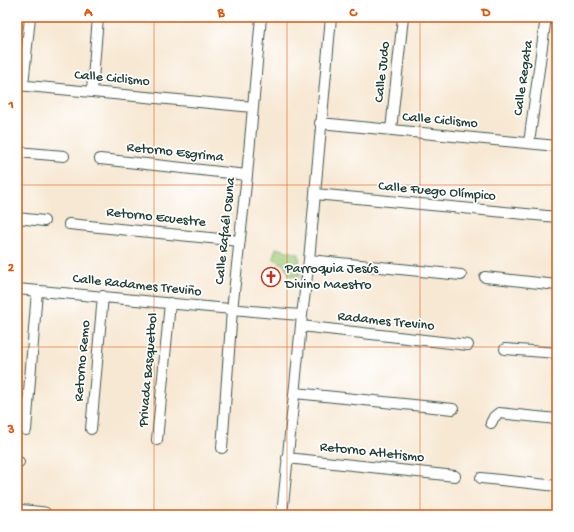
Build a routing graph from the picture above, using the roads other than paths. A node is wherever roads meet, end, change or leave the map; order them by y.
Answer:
1 (30, 17) edge
2 (98, 17) edge
3 (260, 17) edge
4 (331, 17) edge
5 (403, 17) edge
6 (546, 17) edge
7 (20, 85) edge
8 (92, 91) junction
9 (253, 107) junction
10 (320, 123) junction
11 (391, 130) junction
12 (529, 143) junction
13 (557, 146) edge
14 (17, 152) edge
15 (64, 156) dead end
16 (100, 159) dead end
17 (246, 175) junction
18 (315, 194) junction
19 (557, 217) edge
20 (17, 218) edge
21 (44, 221) dead end
22 (69, 224) dead end
23 (240, 241) junction
24 (309, 260) junction
25 (461, 275) dead end
26 (485, 277) dead end
27 (557, 285) edge
28 (17, 289) edge
29 (37, 291) junction
30 (103, 296) junction
31 (170, 303) junction
32 (232, 310) junction
33 (302, 315) junction
34 (301, 326) junction
35 (468, 345) dead end
36 (505, 349) dead end
37 (557, 353) edge
38 (295, 392) junction
39 (453, 409) dead end
40 (557, 419) edge
41 (491, 423) dead end
42 (91, 429) dead end
43 (26, 430) dead end
44 (157, 440) dead end
45 (222, 448) dead end
46 (287, 458) junction
47 (454, 476) dead end
48 (481, 478) dead end
49 (557, 486) edge
50 (17, 512) edge
51 (44, 515) edge
52 (282, 515) edge

1 - 7 street
2 - 8 street
3 - 9 street, Calle Rafaél Osuna
4 - 10 street
5 - 11 street, Calle Judo
6 - 12 street, Calle Regata
7 - 8 street, Calle Ciclismo
8 - 9 street, Calle Ciclismo
9 - 17 street, Calle Rafaél Osuna
10 - 11 street, Calle Ciclismo
10 - 18 street
11 - 12 street, Calle Ciclismo
12 - 13 street, Calle Ciclismo
14 - 15 street
16 - 17 street, Retorno Esgrima
17 - 23 street, Calle Rafaél Osuna
18 - 19 street, Calle Fuego Olímpico
18 - 24 street
20 - 21 street
22 - 23 street, Retorno Ecuestre
23 - 32 street, Calle Rafaél Osuna
24 - 25 street
24 - 33 street
26 - 27 street
28 - 29 street, Calle Radames Treviño
29 - 30 street, Calle Radames Treviño
29 - 43 street
30 - 31 street, Calle Radames Treviño
30 - 42 street, Retorno Remo
31 - 32 street, Calle Radames Treviño
31 - 44 street, Privada Basquetbol
32 - 33 street, Calle Radames Treviño
32 - 45 street, Calle Rafaél Osuna
33 - 34 street
34 - 35 street, Radames Trevino
34 - 38 street
36 - 37 street
38 - 39 street
38 - 46 street
40 - 41 street
46 - 47 street, Retorno Atletismo
46 - 52 street
48 - 49 street
50 - 51 main road

